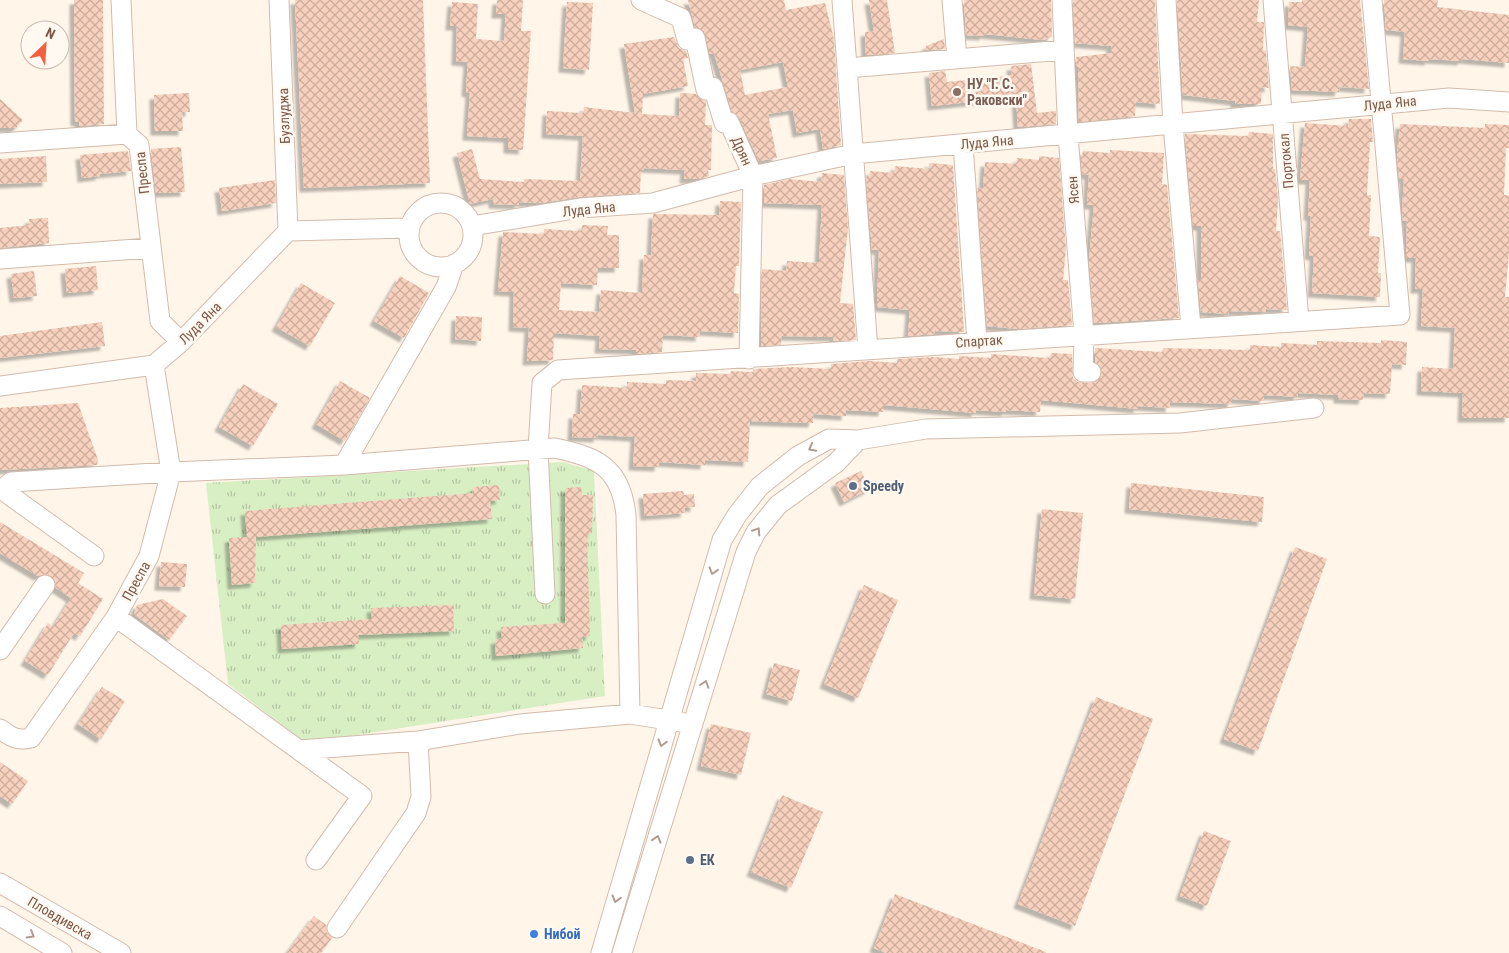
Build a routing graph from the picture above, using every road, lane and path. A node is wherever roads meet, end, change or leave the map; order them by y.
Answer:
1 (122, 0) edge
2 (279, 0) edge
3 (641, 0) edge
4 (842, 0) edge
5 (952, 0) edge
6 (1062, 0) edge
7 (1166, 0) edge
8 (1273, 0) edge
9 (1372, 0) edge
10 (1064, 50) junction
11 (957, 59) junction
12 (847, 68) junction
13 (1509, 102) edge
14 (1382, 104) junction
15 (1282, 115) junction
16 (1173, 125) junction
17 (127, 134) junction
18 (1068, 135) junction
19 (0, 143) edge
20 (963, 144) junction
21 (853, 154) junction
22 (753, 176) junction
23 (472, 226) junction
24 (409, 228) junction
25 (288, 232) junction
26 (150, 248) junction
27 (0, 259) edge
28 (454, 264) junction
29 (1299, 321) junction
30 (1191, 327) junction
31 (1084, 334) junction
32 (181, 342) junction
33 (977, 342) junction
34 (868, 350) junction
35 (749, 359) junction
36 (154, 366) junction
37 (1091, 372) dead end
38 (0, 386) edge
39 (1314, 408) dead end
40 (858, 440) junction
41 (538, 449) junction
42 (344, 465) junction
43 (171, 472) junction
44 (94, 556) dead end
45 (45, 585) dead end
46 (545, 594) dead end
47 (116, 618) junction
48 (0, 650) edge
49 (630, 714) junction
50 (668, 720) junction
51 (692, 724) junction
52 (0, 729) edge
53 (418, 741) junction
54 (298, 750) junction
55 (316, 860) dead end
56 (0, 883) edge
57 (0, 916) edge
58 (337, 928) dead end
59 (62, 953) edge
60 (121, 953) edge
61 (601, 953) edge
62 (622, 953) edge

1 - 17 street, Преспа
2 - 25 street, Бузлуджа
3 - 22 street, Дрян
4 - 12 street
5 - 11 street
6 - 10 street, Ясен
7 - 16 street
8 - 15 street, Портокал
9 - 14 street
10 - 11 street
10 - 18 street, Ясен
11 - 12 street
12 - 21 street
13 - 14 street, Луда Яна
14 - 15 street, Луда Яна
14 - 29 street, Спартак
15 - 16 street, Луда Яна
15 - 29 street, Портокал
16 - 18 street, Луда Яна
16 - 30 street
17 - 19 street
17 - 26 street, Преспа
18 - 20 street, Луда Яна
18 - 31 street, Ясен
20 - 21 street, Луда Яна
20 - 33 street
21 - 22 street, Луда Яна
21 - 34 street
22 - 23 street, Луда Яна
22 - 35 street, Дрян
23 - 24 street
23 - 28 street
24 - 25 street
24 - 28 street
25 - 32 street, Луда Яна
26 - 27 street
26 - 32 street, Преспа
28 - 42 street
29 - 30 street, Спартак
30 - 31 street, Спартак
31 - 33 street, Спартак
31 - 37 street, Ясен
32 - 36 street, Луда Яна
33 - 34 street, Спартак
34 - 35 street, Спартак
35 - 41 street, Спартак
36 - 38 street
36 - 43 street, Преспа
39 - 40 street
40 -> 50 street
51 -> 40 street
41 - 42 street
41 - 46 street
41 - 49 street
42 - 43 street
43 - 44 street
43 - 47 street, Преспа
45 - 48 street
47 - 52 street, Преспа
47 - 54 street
49 - 50 street
49 - 53 street
50 - 51 street
50 -> 61 street
62 -> 51 street
53 - 54 street
53 - 58 street
54 - 55 street
56 - 60 street, Пловдивска
57 -> 59 street, Пловдивска

